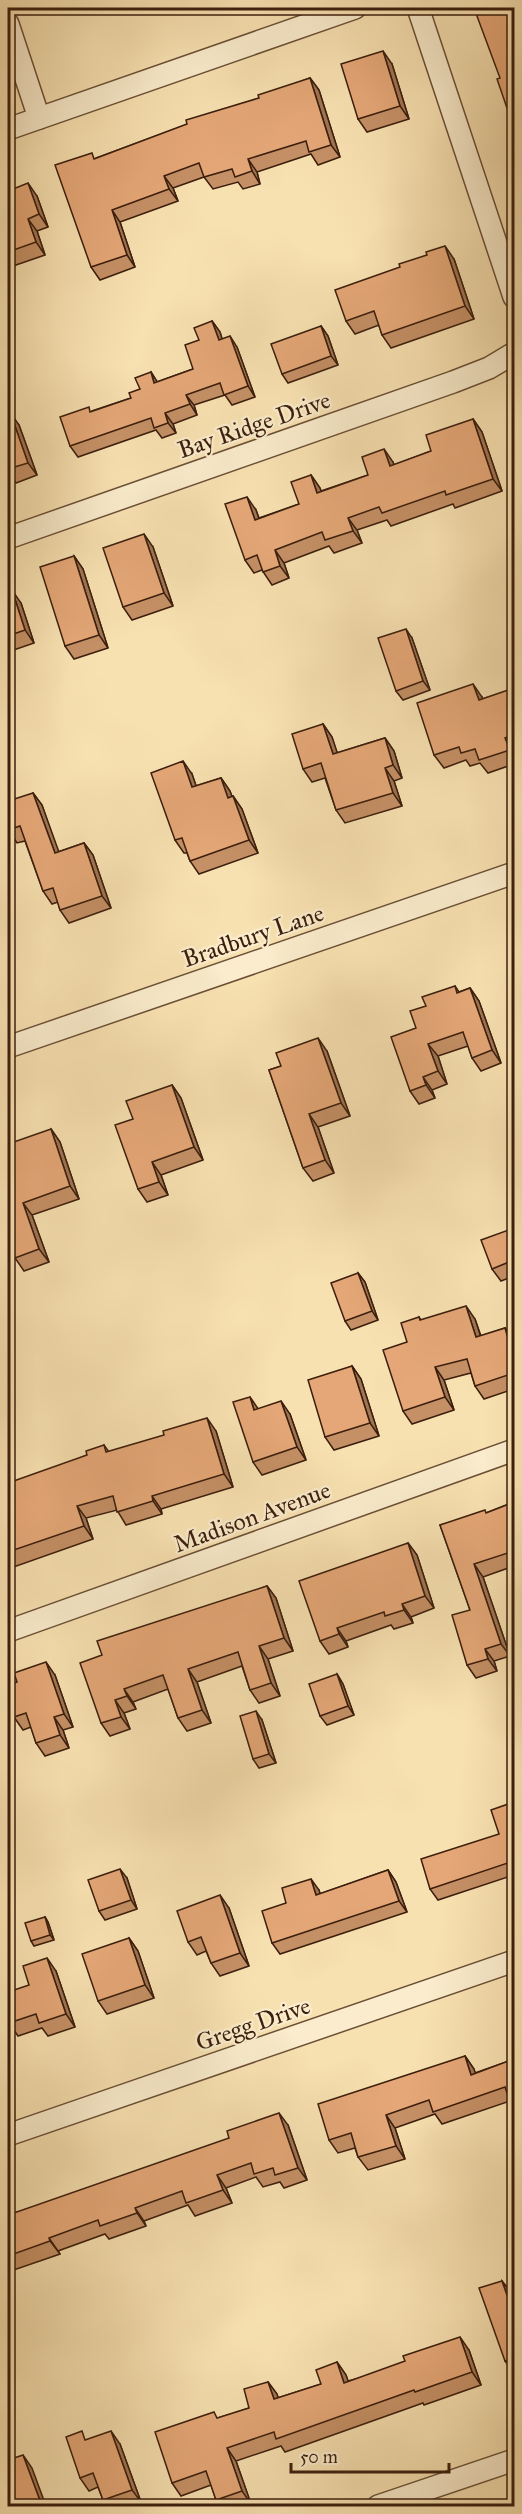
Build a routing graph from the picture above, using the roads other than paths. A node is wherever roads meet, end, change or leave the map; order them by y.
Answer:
1 (355, 8) edge
2 (418, 8) edge
3 (8, 24) edge
4 (39, 118) junction
5 (8, 129) edge
6 (514, 297) edge
7 (514, 353) edge
8 (8, 538) edge
9 (514, 873) edge
10 (8, 1047) edge
11 (514, 1450) edge
12 (8, 1631) edge
13 (514, 1961) edge
14 (8, 2135) edge
15 (514, 2460) edge
16 (378, 2506) edge

1 - 4 street
2 - 6 street
3 - 4 street
4 - 5 street
7 - 8 street, Bay Ridge Drive
9 - 10 street, Bradbury Lane
11 - 12 street, Madison Avenue
13 - 14 street, Gregg Drive
15 - 16 street

